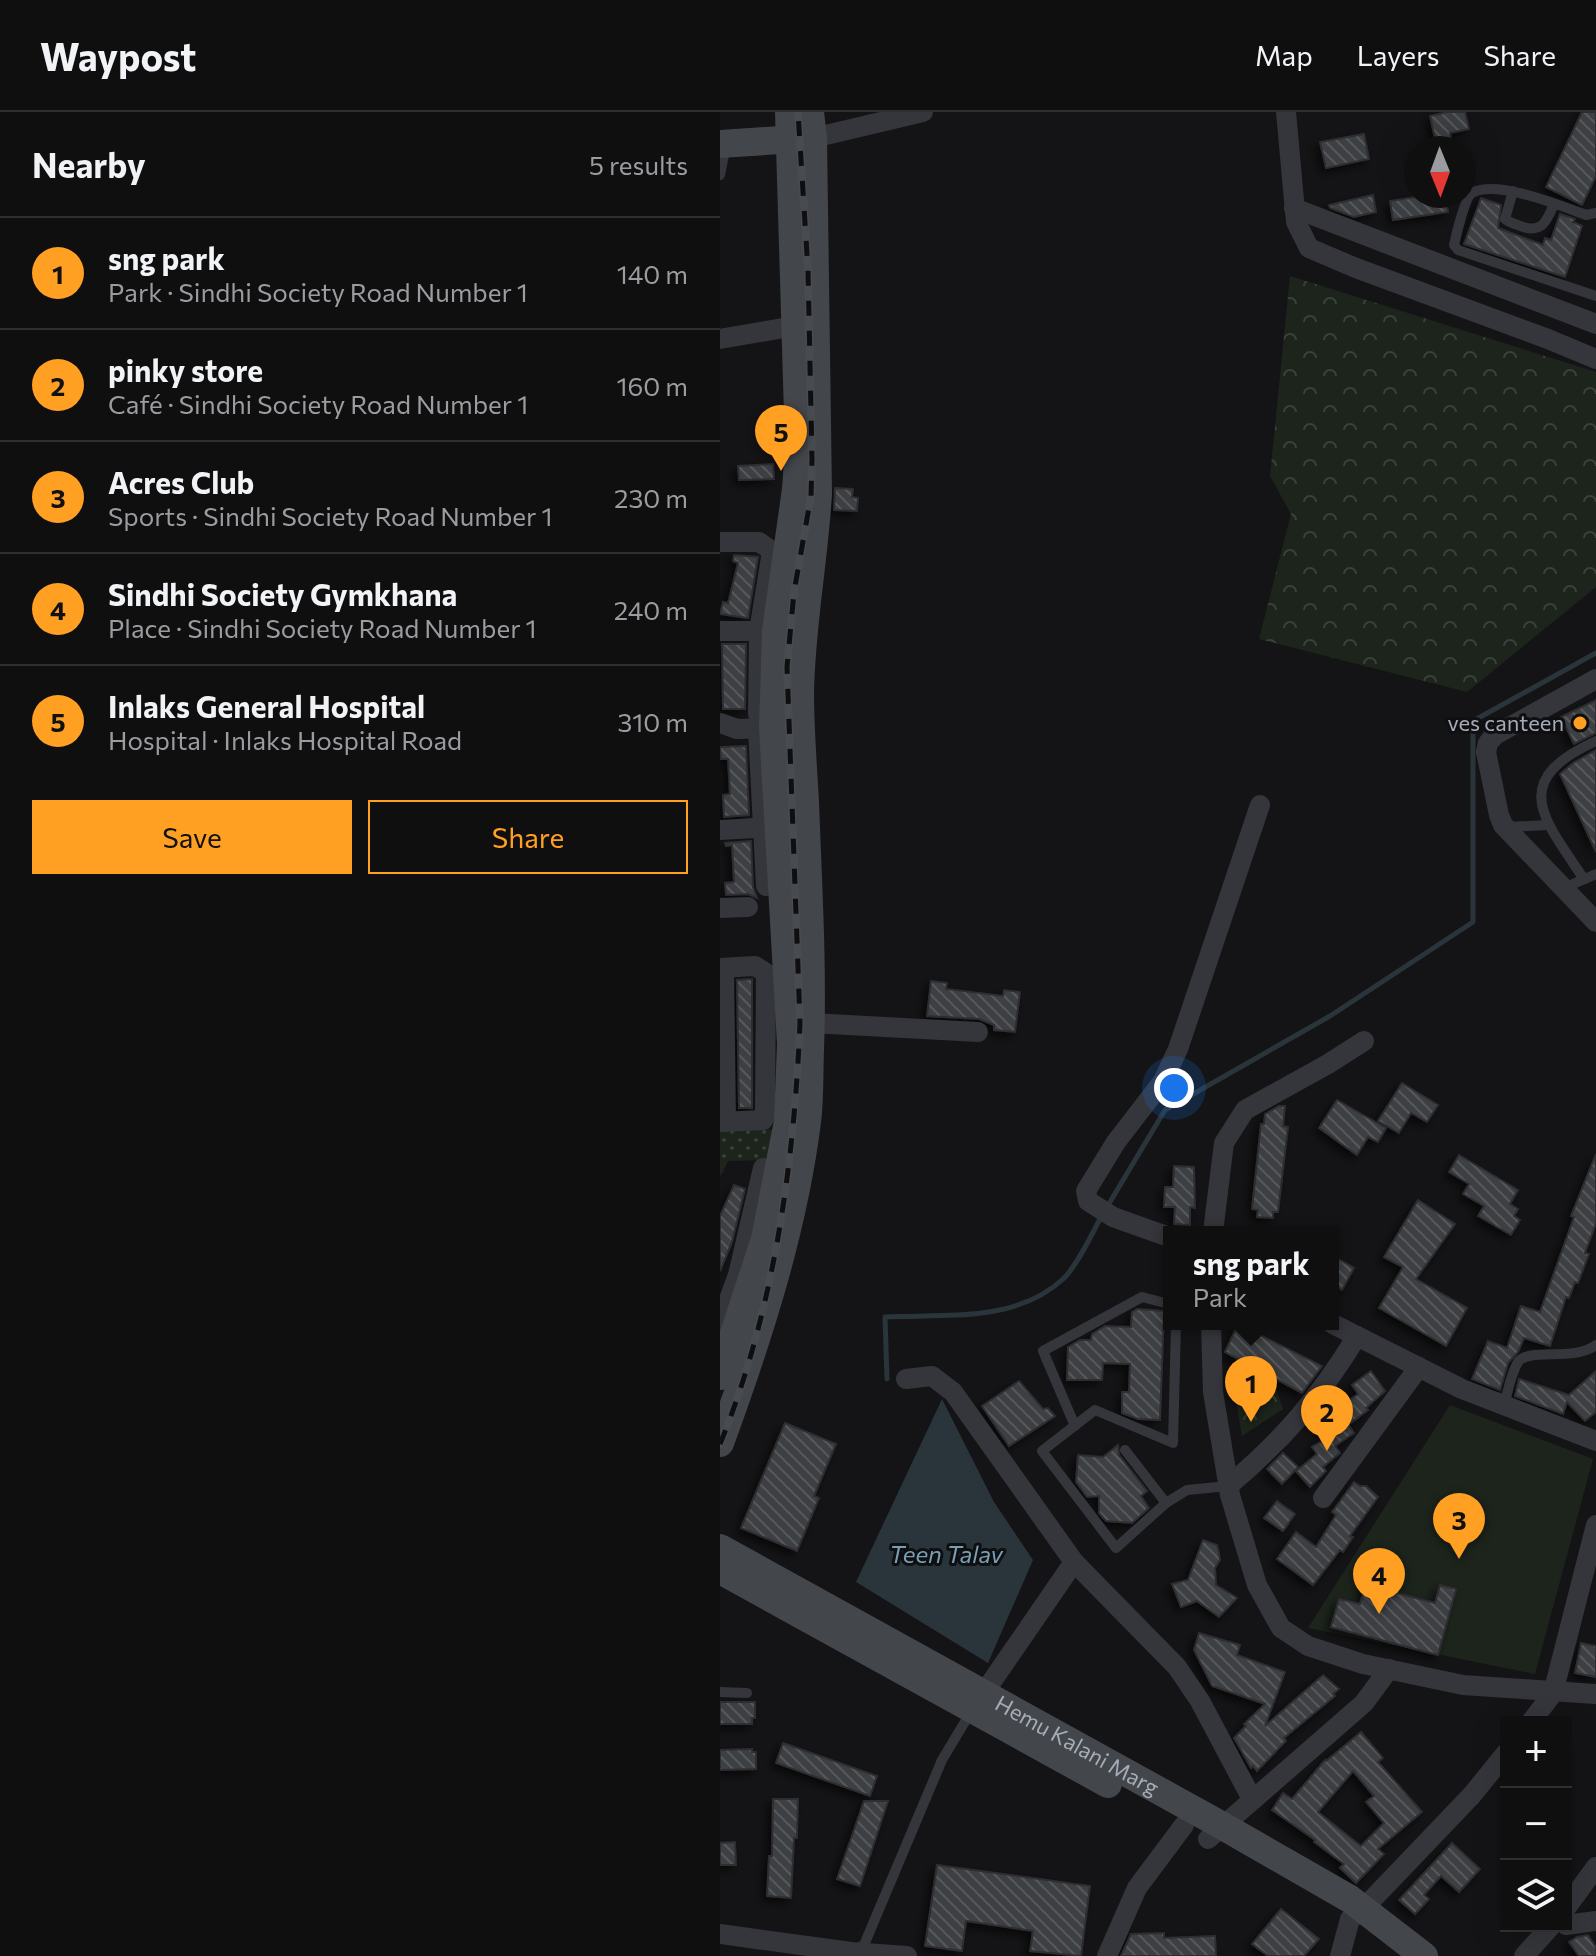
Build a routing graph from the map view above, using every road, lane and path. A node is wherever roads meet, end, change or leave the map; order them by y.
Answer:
1 (923, 112) edge
2 (1286, 112) edge
3 (801, 125) edge
4 (723, 144) edge
5 (720, 175) edge
6 (1513, 191) junction
7 (1554, 204) junction
8 (1294, 208) junction
9 (1596, 213) edge
10 (1596, 296) edge
11 (804, 324) junction
12 (1596, 324) edge
13 (720, 339) edge
14 (1596, 359) edge
15 (807, 489) junction
16 (720, 542) edge
17 (720, 631) edge
18 (768, 631) junction
19 (1596, 679) edge
20 (777, 721) junction
21 (720, 723) edge
22 (1596, 741) edge
23 (1260, 805) dead end
24 (1548, 825) junction
25 (770, 827) junction
26 (1505, 827) junction
27 (720, 830) edge
28 (1596, 874) edge
29 (1587, 893) edge
30 (786, 894) junction
31 (748, 907) dead end
32 (720, 908) edge
33 (1596, 922) edge
34 (798, 953) junction
35 (722, 968) edge
36 (722, 1014) edge
37 (811, 1023) junction
38 (978, 1032) dead end
39 (1364, 1041) dead end
40 (778, 1045) junction
41 (723, 1083) edge
42 (723, 1122) edge
43 (793, 1145) junction
44 (1214, 1226) edge
45 (1163, 1235) edge
46 (746, 1277) edge
47 (1163, 1302) edge
48 (1339, 1327) edge
49 (1176, 1330) edge
50 (1211, 1330) edge
51 (736, 1336) edge
52 (1357, 1336) junction
53 (1596, 1345) edge
54 (1419, 1367) junction
55 (720, 1376) edge
56 (906, 1379) dead end
57 (1504, 1405) junction
58 (1075, 1426) junction
59 (1596, 1441) edge
60 (720, 1443) edge
61 (1125, 1450) dead end
62 (1228, 1486) junction
63 (1323, 1498) dead end
64 (1166, 1503) junction
65 (1596, 1525) edge
66 (720, 1548) edge
67 (1074, 1562) junction
68 (720, 1570) edge
69 (734, 1584) edge
70 (1389, 1669) junction
71 (720, 1692) edge
72 (747, 1693) dead end
73 (1553, 1693) junction
74 (1596, 1694) edge
75 (978, 1702) junction
76 (1536, 1716) edge
77 (1500, 1760) edge
78 (1252, 1799) junction
79 (1204, 1830) junction
80 (1596, 1867) edge
81 (1572, 1900) edge
82 (1357, 1914) junction
83 (1596, 1921) edge
84 (1572, 1924) edge
85 (1546, 1932) edge
86 (720, 1934) edge
87 (851, 1952) junction
88 (907, 1956) edge
89 (1107, 1956) edge
90 (1340, 1956) edge
91 (1401, 1956) edge
92 (1424, 1956) edge
93 (1524, 1956) edge

1 - 3 street
2 - 8 street
3 - 4 main road
3 - 11 main road
4 - 5 lane
6 - 7 lane
6 - 7 lane
6 - 10 lane
7 - 9 lane
8 - 12 street
8 - 14 street
11 - 13 street
11 - 15 main road
15 - 18 main road
15 - 20 main road
16 - 18 street
17 - 18 street
18 - 20 main road
19 - 26 street
20 - 21 street
20 - 25 main road
20 - 30 main road
22 - 24 lane
23 - 45 street
24 - 26 lane
24 - 29 lane
25 - 27 street
25 - 30 main road
26 - 29 street
28 - 29 lane
29 - 33 street
30 - 34 main road
31 - 32 street
34 - 37 main road
34 - 40 main road
35 - 36 street
35 - 40 street
36 - 41 street
37 - 38 street
37 - 43 main road
39 - 44 street
40 - 42 street
40 - 43 main road
41 - 42 street
43 - 46 main road
46 - 51 main road
47 - 58 lane
48 - 52 street
49 - 58 lane
50 - 62 street
51 - 55 main road
51 - 60 main road
52 - 54 street
52 - 62 street
53 - 57 lane
54 - 57 street
54 - 63 street
56 - 67 street
57 - 59 street
58 - 64 lane
61 - 64 lane
62 - 64 lane
62 - 70 street
65 - 73 street
66 - 75 main road, Hemu Kalani Marg
67 - 75 street
67 - 78 street
68 - 69 main road
69 - 75 main road
70 - 73 street
70 - 78 street
71 - 72 lane
73 - 74 street
73 - 76 street
75 - 79 main road, Hemu Kalani Marg
75 - 79 main road
75 - 87 lane
77 - 82 street
78 - 79 street
79 - 82 main road, Hemu Kalani Marg
79 - 89 street
80 - 81 street
82 - 90 street
82 - 91 main road
82 - 92 main road, Hemu Kalani Marg
83 - 84 street
85 - 93 street
86 - 87 street
87 - 88 street

